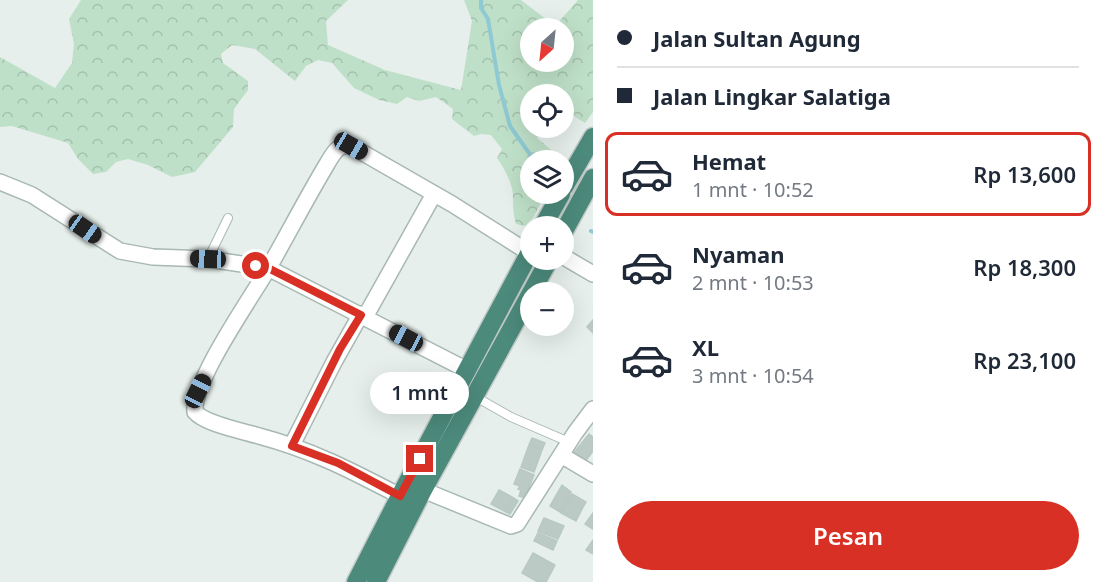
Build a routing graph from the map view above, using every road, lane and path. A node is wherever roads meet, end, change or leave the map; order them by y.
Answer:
1 (593, 137) edge
2 (574, 170) edge
3 (593, 178) edge
4 (0, 182) edge
5 (434, 194) junction
6 (572, 216) edge
7 (228, 218) dead end
8 (520, 247) edge
9 (208, 259) junction
10 (574, 263) edge
11 (268, 268) junction
12 (529, 270) edge
13 (531, 270) edge
14 (593, 274) edge
15 (363, 316) junction
16 (467, 370) junction
17 (474, 396) junction
18 (593, 409) edge
19 (292, 446) junction
20 (565, 448) junction
21 (593, 474) edge
22 (423, 490) junction
23 (400, 496) junction
24 (356, 582) edge
25 (376, 582) edge

1 - 2 highway
3 - 6 highway
4 - 9 street
5 - 8 street
5 - 11 street
5 - 15 street
7 - 9 lane
9 - 11 street
10 - 14 street
11 - 15 street
11 - 19 street
12 - 16 highway
13 - 17 highway
15 - 16 street
15 - 19 street
16 - 23 highway
17 - 20 lane
17 - 22 highway
18 - 20 street
19 - 23 street
20 - 21 street
20 - 22 street
22 - 25 highway
23 - 24 highway

